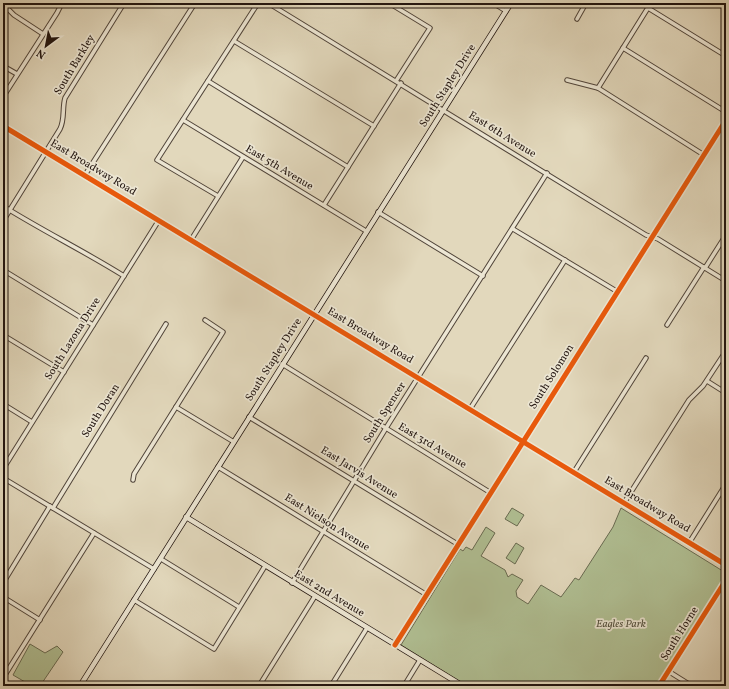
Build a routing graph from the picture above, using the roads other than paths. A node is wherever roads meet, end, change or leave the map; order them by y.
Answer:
1 (62, 3) edge
2 (124, 3) edge
3 (195, 3) edge
4 (258, 3) edge
5 (268, 3) edge
6 (389, 3) edge
7 (493, 3) edge
8 (511, 3) edge
9 (586, 3) edge
10 (651, 3) edge
11 (3, 4) edge
12 (648, 8) junction
13 (506, 11) junction
14 (577, 18) dead end
15 (43, 34) junction
16 (234, 41) junction
17 (623, 48) junction
18 (726, 56) edge
19 (3, 66) edge
20 (17, 74) junction
21 (567, 80) dead end
22 (208, 81) junction
23 (396, 81) junction
24 (401, 83) junction
25 (598, 88) junction
26 (3, 97) edge
27 (443, 109) junction
28 (726, 112) edge
29 (183, 120) junction
30 (726, 120) edge
31 (3, 126) edge
32 (374, 126) junction
33 (46, 152) junction
34 (704, 155) junction
35 (243, 156) junction
36 (348, 167) junction
37 (547, 173) junction
38 (85, 175) junction
39 (218, 196) junction
40 (324, 205) junction
41 (3, 206) edge
42 (10, 211) junction
43 (378, 212) junction
44 (159, 220) junction
45 (3, 221) edge
46 (513, 229) junction
47 (366, 231) junction
48 (726, 235) edge
49 (652, 237) junction
50 (191, 240) junction
51 (565, 260) junction
52 (704, 267) junction
53 (3, 270) edge
54 (124, 276) junction
55 (483, 276) junction
56 (726, 281) edge
57 (618, 292) junction
58 (314, 313) junction
59 (205, 320) dead end
60 (166, 324) dead end
61 (93, 325) junction
62 (667, 325) dead end
63 (3, 335) edge
64 (726, 351) edge
65 (646, 358) dead end
66 (282, 364) junction
67 (64, 372) junction
68 (418, 377) junction
69 (707, 381) junction
70 (726, 393) edge
71 (3, 404) edge
72 (176, 407) junction
73 (470, 409) junction
74 (249, 417) junction
75 (32, 422) junction
76 (386, 428) junction
77 (234, 442) junction
78 (523, 442) junction
79 (218, 466) junction
80 (3, 468) edge
81 (574, 472) junction
82 (3, 478) edge
83 (133, 480) dead end
84 (354, 481) junction
85 (726, 484) edge
86 (491, 493) junction
87 (624, 503) junction
88 (51, 507) junction
89 (186, 517) junction
90 (324, 532) junction
91 (94, 533) junction
92 (689, 543) junction
93 (458, 545) junction
94 (160, 559) junction
95 (726, 565) edge
96 (265, 566) junction
97 (154, 569) junction
98 (726, 580) edge
99 (292, 582) junction
100 (3, 583) edge
101 (427, 595) junction
102 (315, 596) junction
103 (3, 597) edge
104 (134, 600) junction
105 (239, 608) junction
106 (40, 620) junction
107 (367, 628) junction
108 (395, 644) junction
109 (420, 660) junction
110 (668, 671) junction
111 (3, 678) edge
112 (3, 683) edge
113 (8, 686) edge
114 (80, 686) edge
115 (259, 686) edge
116 (331, 686) edge
117 (404, 686) edge
118 (463, 686) edge
119 (659, 686) edge
120 (692, 686) edge

1 - 15 street
2 - 33 street, South Barkley
3 - 38 street
4 - 16 street
5 - 23 street, East 6th Avenue
6 - 23 street
7 - 13 street
8 - 13 main road, South Stapley Drive
9 - 14 street
10 - 12 street
11 - 15 street
12 - 17 street
12 - 18 street
13 - 27 main road, South Stapley Drive
15 - 20 street
16 - 22 street
16 - 32 street
17 - 25 street
17 - 28 street
19 - 20 street
20 - 26 street
21 - 25 street
22 - 29 street
22 - 36 street
23 - 24 street, East 6th Avenue
24 - 27 street, East 6th Avenue
24 - 32 street
25 - 34 street
27 - 37 street, East 6th Avenue
27 - 43 main road, South Stapley Drive
29 - 35 street, East 5th Avenue
29 - 39 street
30 - 34 main road, South Solomon
31 - 33 main road, East Broadway Road
32 - 36 street
33 - 38 main road, East Broadway Road
33 - 42 street, South Barkley
34 - 49 main road, South Solomon
35 - 39 street
35 - 40 street, East 5th Avenue
36 - 40 street
37 - 46 street, South Spencer
37 - 49 street, East 6th Avenue
38 - 44 main road, East Broadway Road
39 - 50 street
40 - 47 street, East 5th Avenue
41 - 42 street
42 - 45 street, South Barkley
42 - 54 street
43 - 47 main road, South Stapley Drive
43 - 55 street
44 - 50 main road, East Broadway Road
44 - 54 street, South Lazona Drive
46 - 51 street
46 - 55 street, South Spencer
47 - 58 main road, South Stapley Drive
48 - 52 street
49 - 52 street, East 6th Avenue
49 - 57 main road, South Solomon
50 - 58 main road, East Broadway Road
51 - 57 street
51 - 73 street
52 - 56 street, East 6th Avenue
52 - 62 street
53 - 61 street
54 - 61 street, South Lazona Drive
55 - 68 street, South Spencer
57 - 78 main road, South Solomon
58 - 66 main road, South Stapley Drive
58 - 68 main road, East Broadway Road
59 - 72 street
60 - 88 street, South Doran
61 - 67 street, South Lazona Drive
63 - 67 street
64 - 69 street
65 - 81 street
66 - 74 main road, South Stapley Drive
66 - 76 street, East 3rd Avenue
67 - 75 street, South Lazona Drive
68 - 73 main road, East Broadway Road
68 - 76 street, South Spencer
69 - 70 street
69 - 87 street
71 - 75 street
72 - 77 street
72 - 83 street
73 - 78 main road, East Broadway Road
74 - 77 main road, South Stapley Drive
74 - 84 street, East Jarvis Avenue
75 - 80 street, South Lazona Drive
76 - 84 street, South Spencer
76 - 86 street, East 3rd Avenue
77 - 79 main road, South Stapley Drive
78 - 81 main road, East Broadway Road
78 - 86 main road, South Solomon
79 - 89 main road, South Stapley Drive
79 - 90 street, East Nielson Avenue
81 - 87 main road, East Broadway Road
82 - 88 street
84 - 90 street, South Spencer
84 - 93 street, East Jarvis Avenue
85 - 92 street
86 - 93 main road, South Solomon
87 - 92 main road, East Broadway Road
88 - 91 street
88 - 100 street, South Doran
89 - 94 main road, South Stapley Drive
89 - 96 main road, East 2nd Avenue
90 - 99 street, South Spencer
90 - 101 street, East Nielson Avenue
91 - 97 street
91 - 106 street
92 - 95 main road, East Broadway Road
93 - 101 main road, South Solomon
94 - 97 main road, South Stapley Drive
94 - 105 street
96 - 99 main road, East 2nd Avenue
96 - 105 street
97 - 104 main road, South Stapley Drive
98 - 110 main road, South Horne
99 - 102 main road, East 2nd Avenue
101 - 108 main road, South Solomon
102 - 107 main road, East 2nd Avenue
102 - 115 street
103 - 106 street
104 - 105 street
104 - 114 main road, South Stapley Drive
106 - 111 street
107 - 108 main road, East 2nd Avenue
107 - 116 street
108 - 109 main road, East 2nd Avenue
109 - 117 street
109 - 118 main road, East 2nd Avenue
110 - 119 main road, South Horne
110 - 120 street
112 - 113 main road

